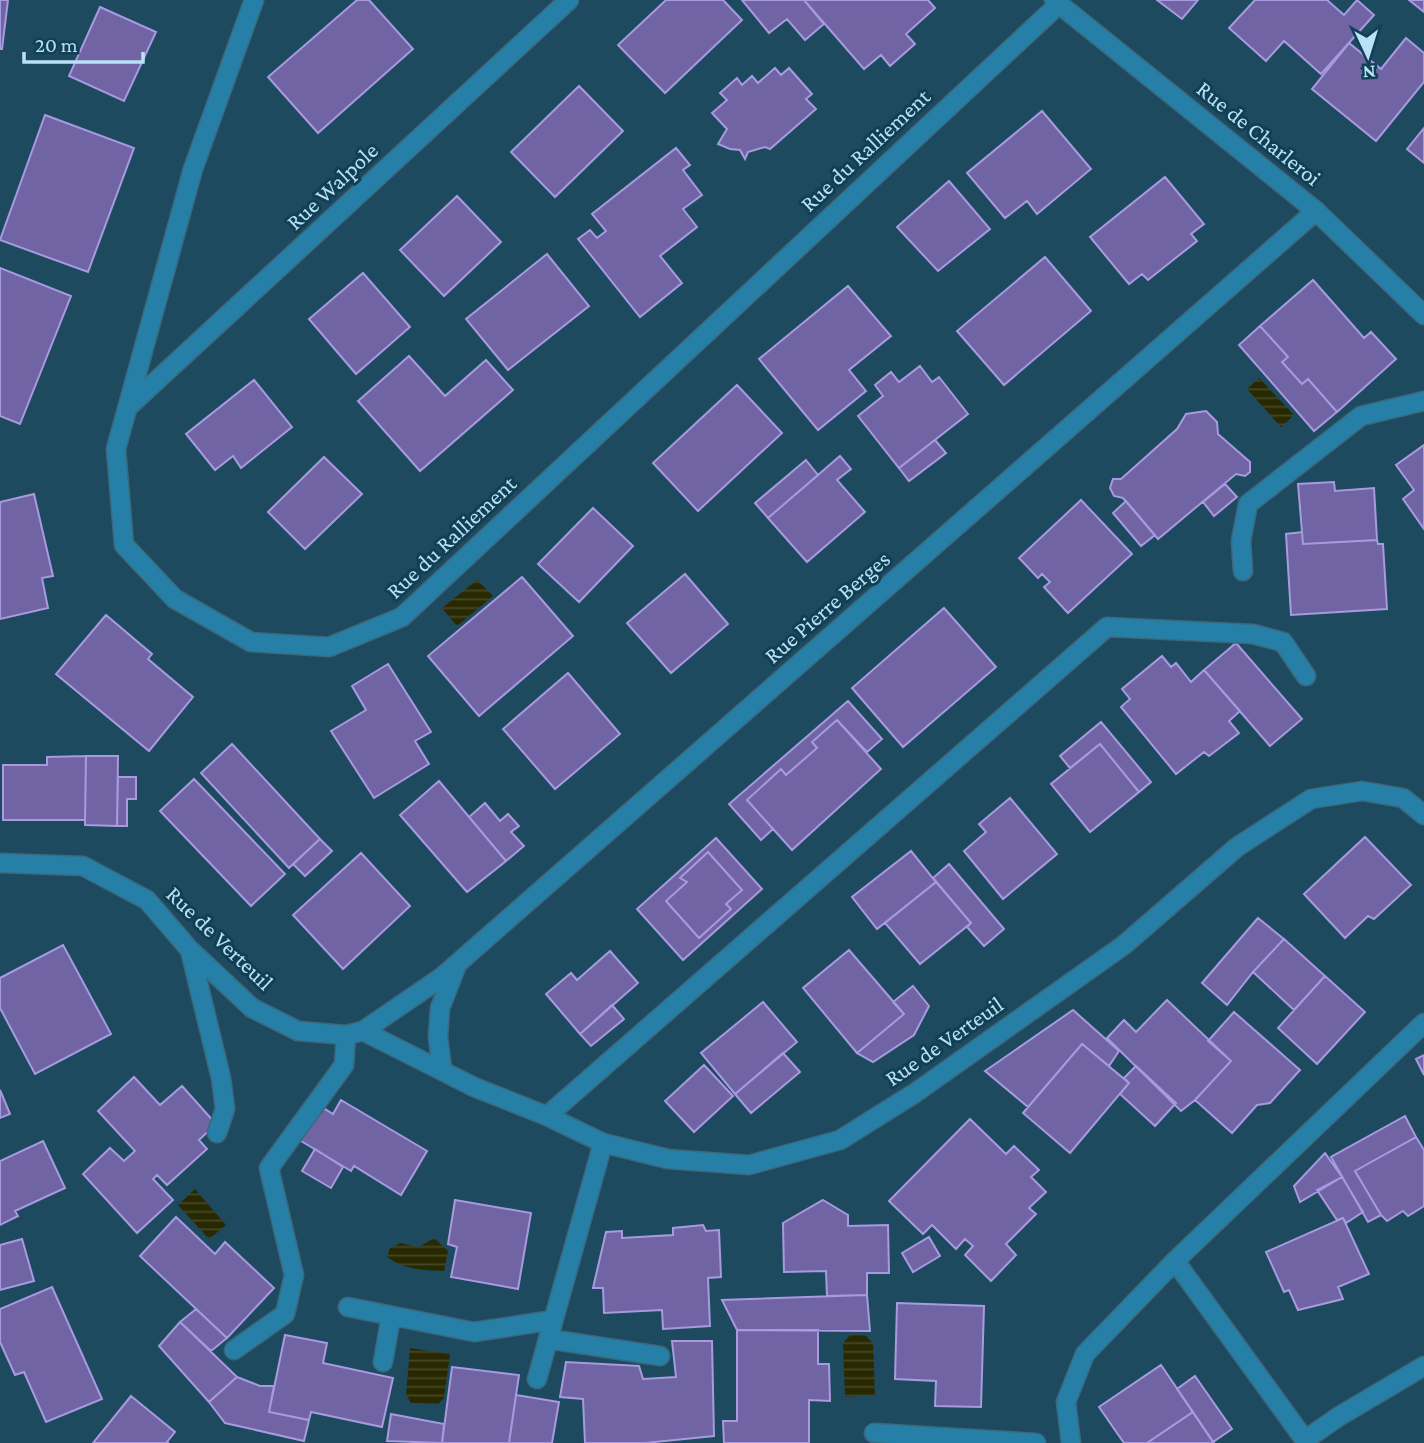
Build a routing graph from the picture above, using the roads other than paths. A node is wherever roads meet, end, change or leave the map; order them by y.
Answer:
1 (254, 0) edge
2 (569, 0) edge
3 (1056, 2) edge
4 (1316, 211) junction
5 (1424, 315) edge
6 (1424, 401) edge
7 (128, 407) junction
8 (1243, 571) dead end
9 (1306, 676) dead end
10 (1424, 815) edge
11 (0, 863) edge
12 (190, 950) junction
13 (457, 963) junction
14 (1424, 1023) edge
15 (355, 1033) junction
16 (442, 1069) junction
17 (547, 1116) junction
18 (217, 1133) dead end
19 (603, 1143) junction
20 (1175, 1261) junction
21 (348, 1307) dead end
22 (391, 1316) junction
23 (553, 1320) junction
24 (548, 1339) junction
25 (234, 1350) dead end
26 (660, 1356) dead end
27 (383, 1362) dead end
28 (1424, 1367) edge
29 (537, 1379) dead end
30 (874, 1433) dead end
31 (1306, 1442) edge
32 (1036, 1443) edge
33 (1071, 1443) edge

1 - 7 street, Rue du Ralliement
2 - 7 street, Rue Walpole
3 - 4 street, Rue de Charleroi
3 - 7 street, Rue du Ralliement
4 - 5 street, Rue de Charleroi
4 - 13 street, Rue Pierre Berges
6 - 8 street
9 - 17 street
10 - 19 street, Rue de Verteuil
11 - 12 street, Rue de Verteuil
12 - 15 street, Rue de Verteuil
12 - 18 street
13 - 15 street, Rue Pierre Berges
13 - 16 street
14 - 20 street
15 - 16 street, Rue de Verteuil
15 - 25 street
16 - 17 street, Rue de Verteuil
17 - 19 street, Rue de Verteuil
19 - 23 street
20 - 31 street
20 - 33 street
21 - 22 street
22 - 23 street
22 - 27 street
23 - 24 street
24 - 26 street
24 - 29 street
28 - 31 street
30 - 32 street

